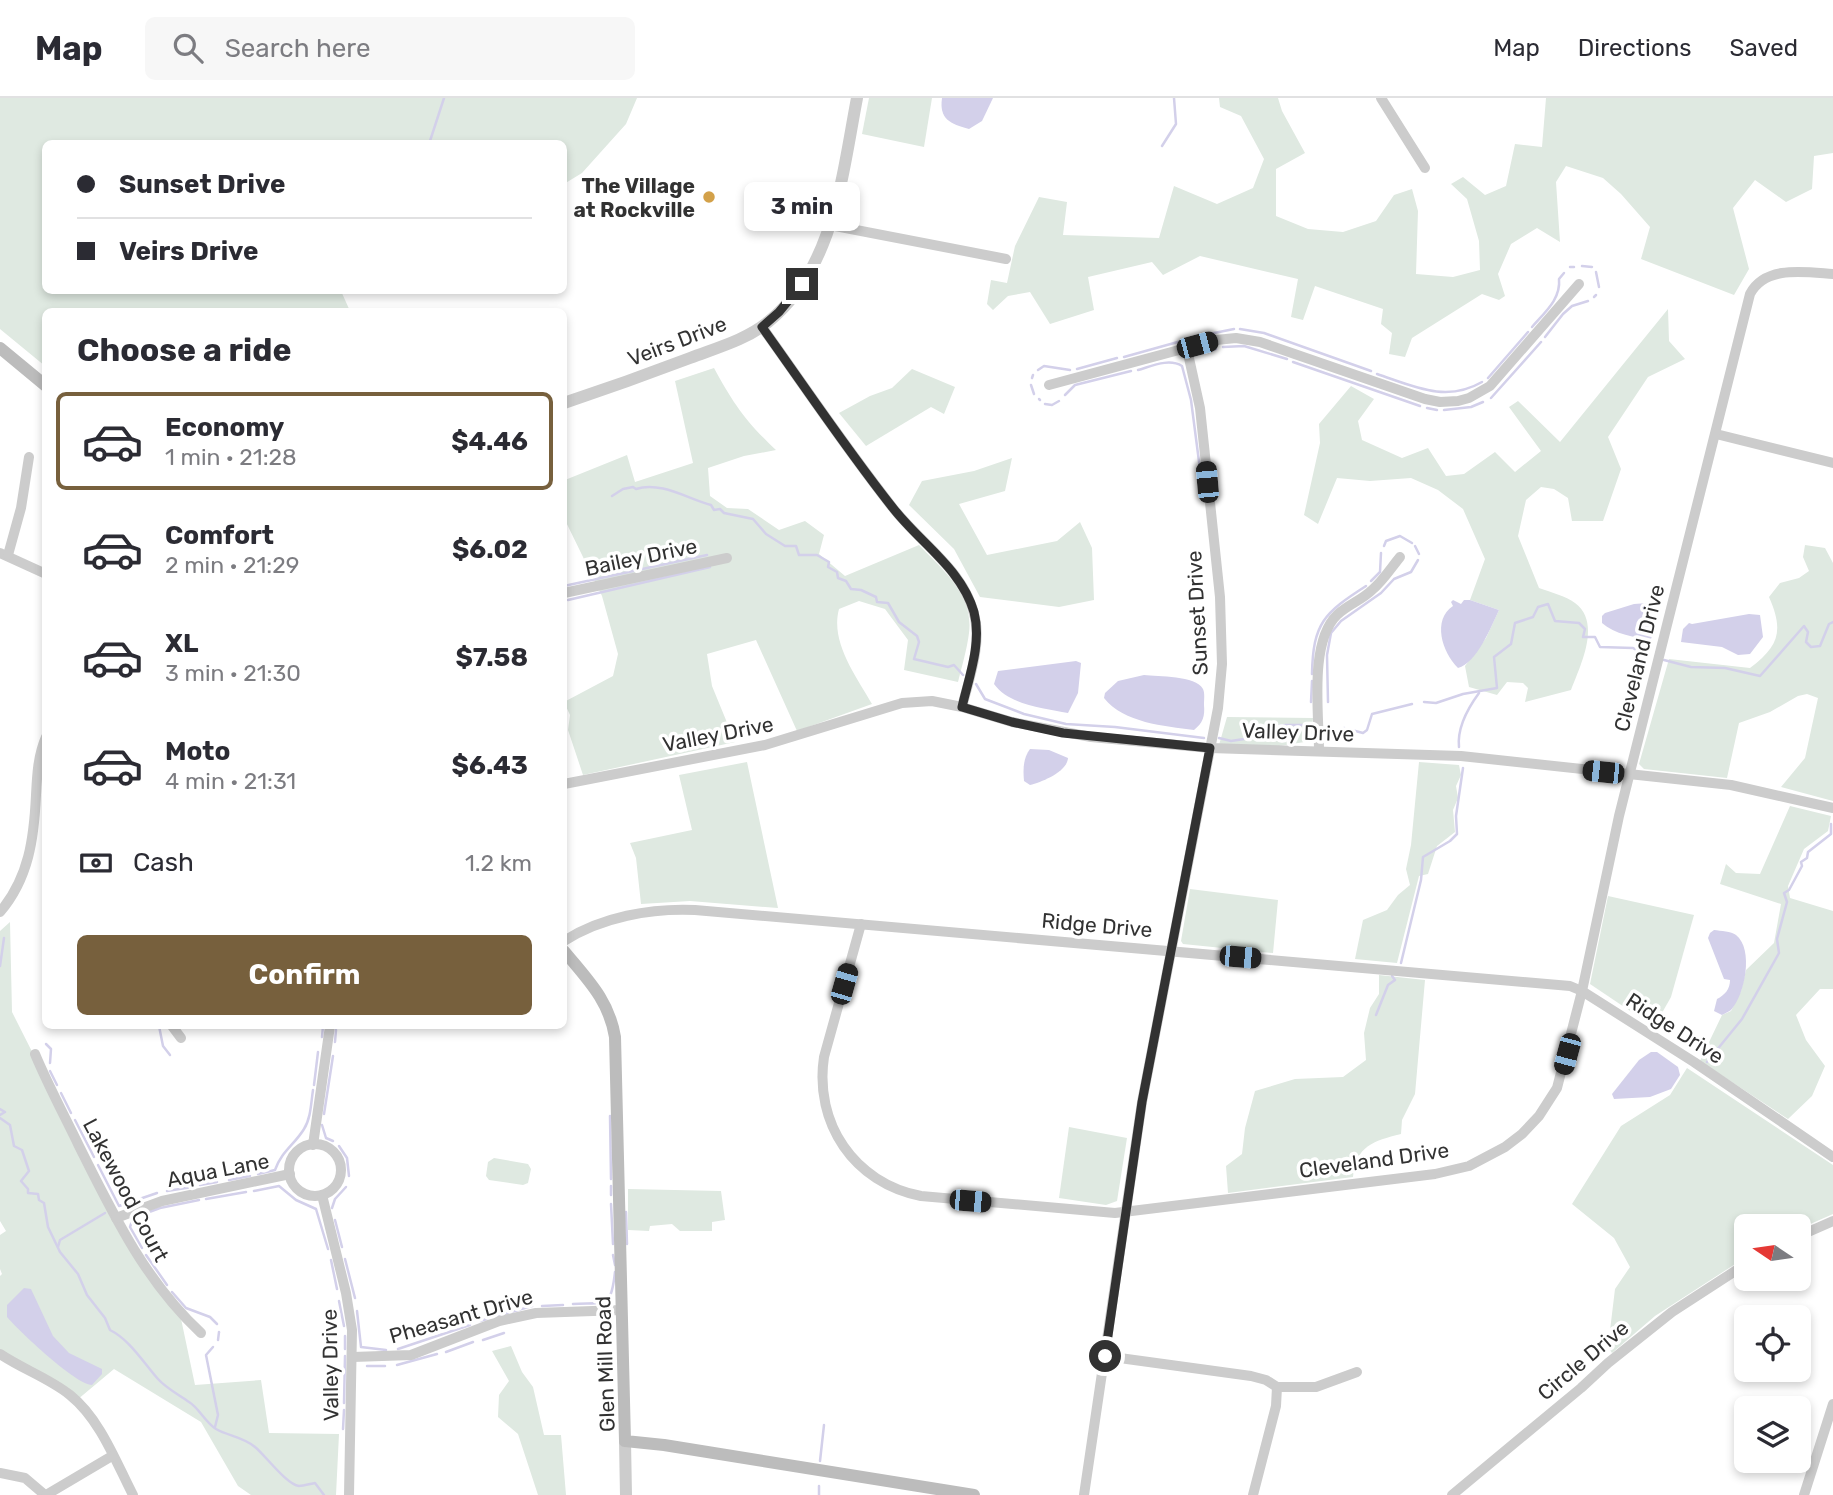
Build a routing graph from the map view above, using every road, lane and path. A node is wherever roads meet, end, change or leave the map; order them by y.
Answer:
1 (857, 98) edge
2 (1381, 98) edge
3 (1425, 168) dead end
4 (830, 225) junction
5 (1006, 259) dead end
6 (1833, 274) edge
7 (1579, 284) dead end
8 (762, 327) junction
9 (0, 348) edge
10 (1187, 349) junction
11 (42, 383) edge
12 (1049, 385) dead end
13 (567, 402) edge
14 (1716, 434) junction
15 (29, 457) dead end
16 (1833, 463) edge
17 (4, 554) edge
18 (1400, 557) dead end
19 (727, 558) dead end
20 (42, 573) edge
21 (567, 592) edge
22 (962, 707) junction
23 (1210, 748) junction
24 (42, 750) edge
25 (1319, 751) junction
26 (1630, 774) junction
27 (567, 783) edge
28 (1833, 808) edge
29 (0, 912) edge
30 (861, 924) junction
31 (567, 940) edge
32 (1172, 951) junction
33 (567, 955) edge
34 (1582, 991) junction
35 (174, 1029) edge
36 (330, 1029) edge
37 (181, 1038) dead end
38 (35, 1054) dead end
39 (313, 1145) junction
40 (1833, 1157) edge
41 (290, 1174) junction
42 (322, 1195) junction
43 (1125, 1212) junction
44 (116, 1218) junction
45 (1833, 1221) edge
46 (1811, 1231) edge
47 (1734, 1271) edge
48 (622, 1310) junction
49 (201, 1333) dead end
50 (0, 1354) edge
51 (1105, 1356) junction
52 (353, 1357) junction
53 (1357, 1372) dead end
54 (1277, 1387) junction
55 (1833, 1404) edge
56 (1830, 1420) edge
57 (625, 1441) junction
58 (112, 1455) junction
59 (0, 1473) edge
60 (45, 1495) edge
61 (133, 1495) edge
62 (349, 1495) edge
63 (626, 1495) edge
64 (974, 1495) edge
65 (1084, 1495) edge
66 (1252, 1495) edge
67 (1452, 1495) edge
68 (1804, 1495) edge

1 - 4 street, Veirs Drive
2 - 3 street
4 - 5 street
4 - 8 street, Veirs Drive
6 - 14 street, Cleveland Drive
7 - 10 street
8 - 13 street, Veirs Drive
8 - 22 street
9 - 11 main road
10 - 12 street
10 - 23 street, Sunset Drive
14 - 16 street
14 - 26 street, Cleveland Drive
15 - 17 street
17 - 20 street
18 - 25 street
19 - 21 street, Bailey Drive
22 - 23 street, Valley Drive
22 - 27 street, Valley Drive
23 - 25 street, Valley Drive
23 - 32 street, Sunset Drive
24 - 29 street
25 - 26 street, Valley Drive
26 - 28 street, Valley Drive
26 - 34 street, Cleveland Drive
30 - 31 street, Ridge Drive
30 - 32 street, Ridge Drive
30 - 43 street, Cleveland Drive
32 - 34 street, Ridge Drive
32 - 43 street, Sunset Drive
33 - 48 main road, Glen Mill Road
34 - 40 street, Ridge Drive
34 - 43 street, Cleveland Drive
35 - 37 street
36 - 39 street
38 - 44 street, Lakewood Court
39 - 41 street
39 - 42 street
41 - 42 street
41 - 44 street, Aqua Lane
42 - 52 street, Valley Drive
43 - 51 street, Sunset Drive
44 - 49 street, Lakewood Court
45 - 46 street
47 - 67 street, Circle Drive
48 - 52 street, Pheasant Drive
48 - 57 main road, Glen Mill Road
50 - 58 street
51 - 54 street
51 - 65 street, Sunset Drive
52 - 62 street, Valley Drive
53 - 54 street
54 - 66 street
55 - 56 street
56 - 68 street
57 - 63 street
57 - 64 main road, Glen Mill Road
58 - 60 street
58 - 61 street
59 - 60 street

